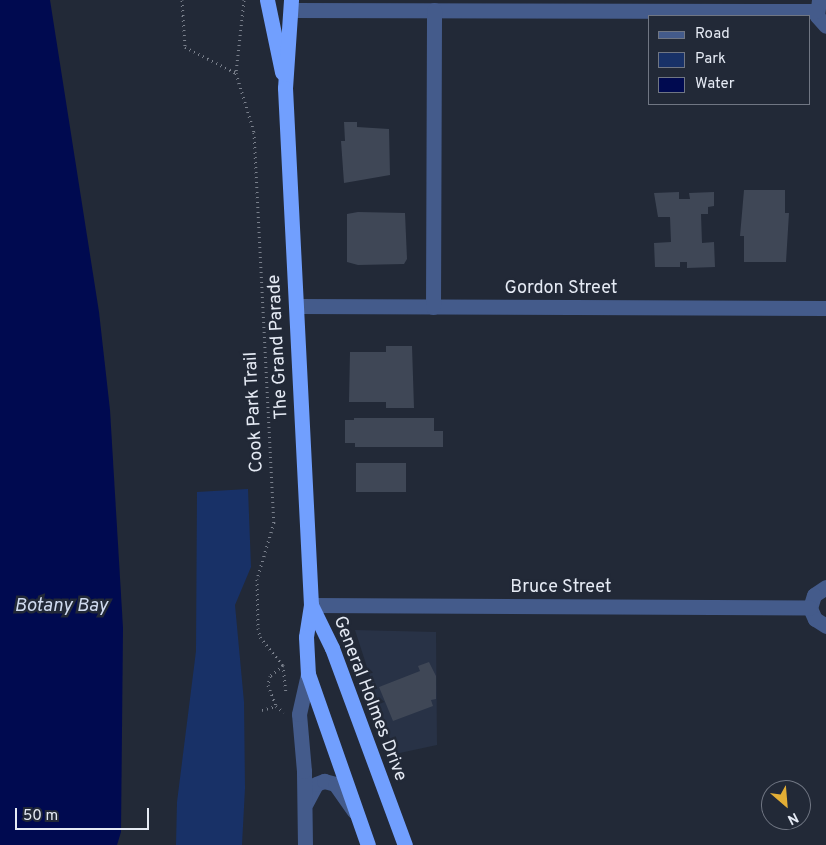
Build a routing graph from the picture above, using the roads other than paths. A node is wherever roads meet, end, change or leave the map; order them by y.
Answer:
1 (268, 0) edge
2 (291, 5) edge
3 (818, 6) edge
4 (434, 10) junction
5 (826, 26) edge
6 (286, 88) junction
7 (297, 306) junction
8 (433, 307) junction
9 (826, 308) edge
10 (826, 587) edge
11 (311, 605) junction
12 (810, 608) junction
13 (826, 626) edge
14 (308, 674) junction
15 (306, 803) junction
16 (358, 817) junction
17 (305, 845) edge
18 (368, 845) edge
19 (405, 845) edge

1 - 6 highway, The Grand Parade
2 - 4 street
2 - 6 highway, The Grand Parade
3 - 4 street
3 - 5 street
4 - 8 street
6 - 7 highway, The Grand Parade
7 - 8 street, Gordon Street
7 - 11 highway, The Grand Parade
8 - 9 street, Gordon Street
10 - 12 street
11 - 12 street, Bruce Street
11 - 14 highway, General Holmes Drive
11 - 19 highway, General Holmes Drive
12 - 13 street
14 - 15 street
14 - 16 highway, General Holmes Drive
15 - 16 street
15 - 17 street
16 - 18 highway, General Holmes Drive

